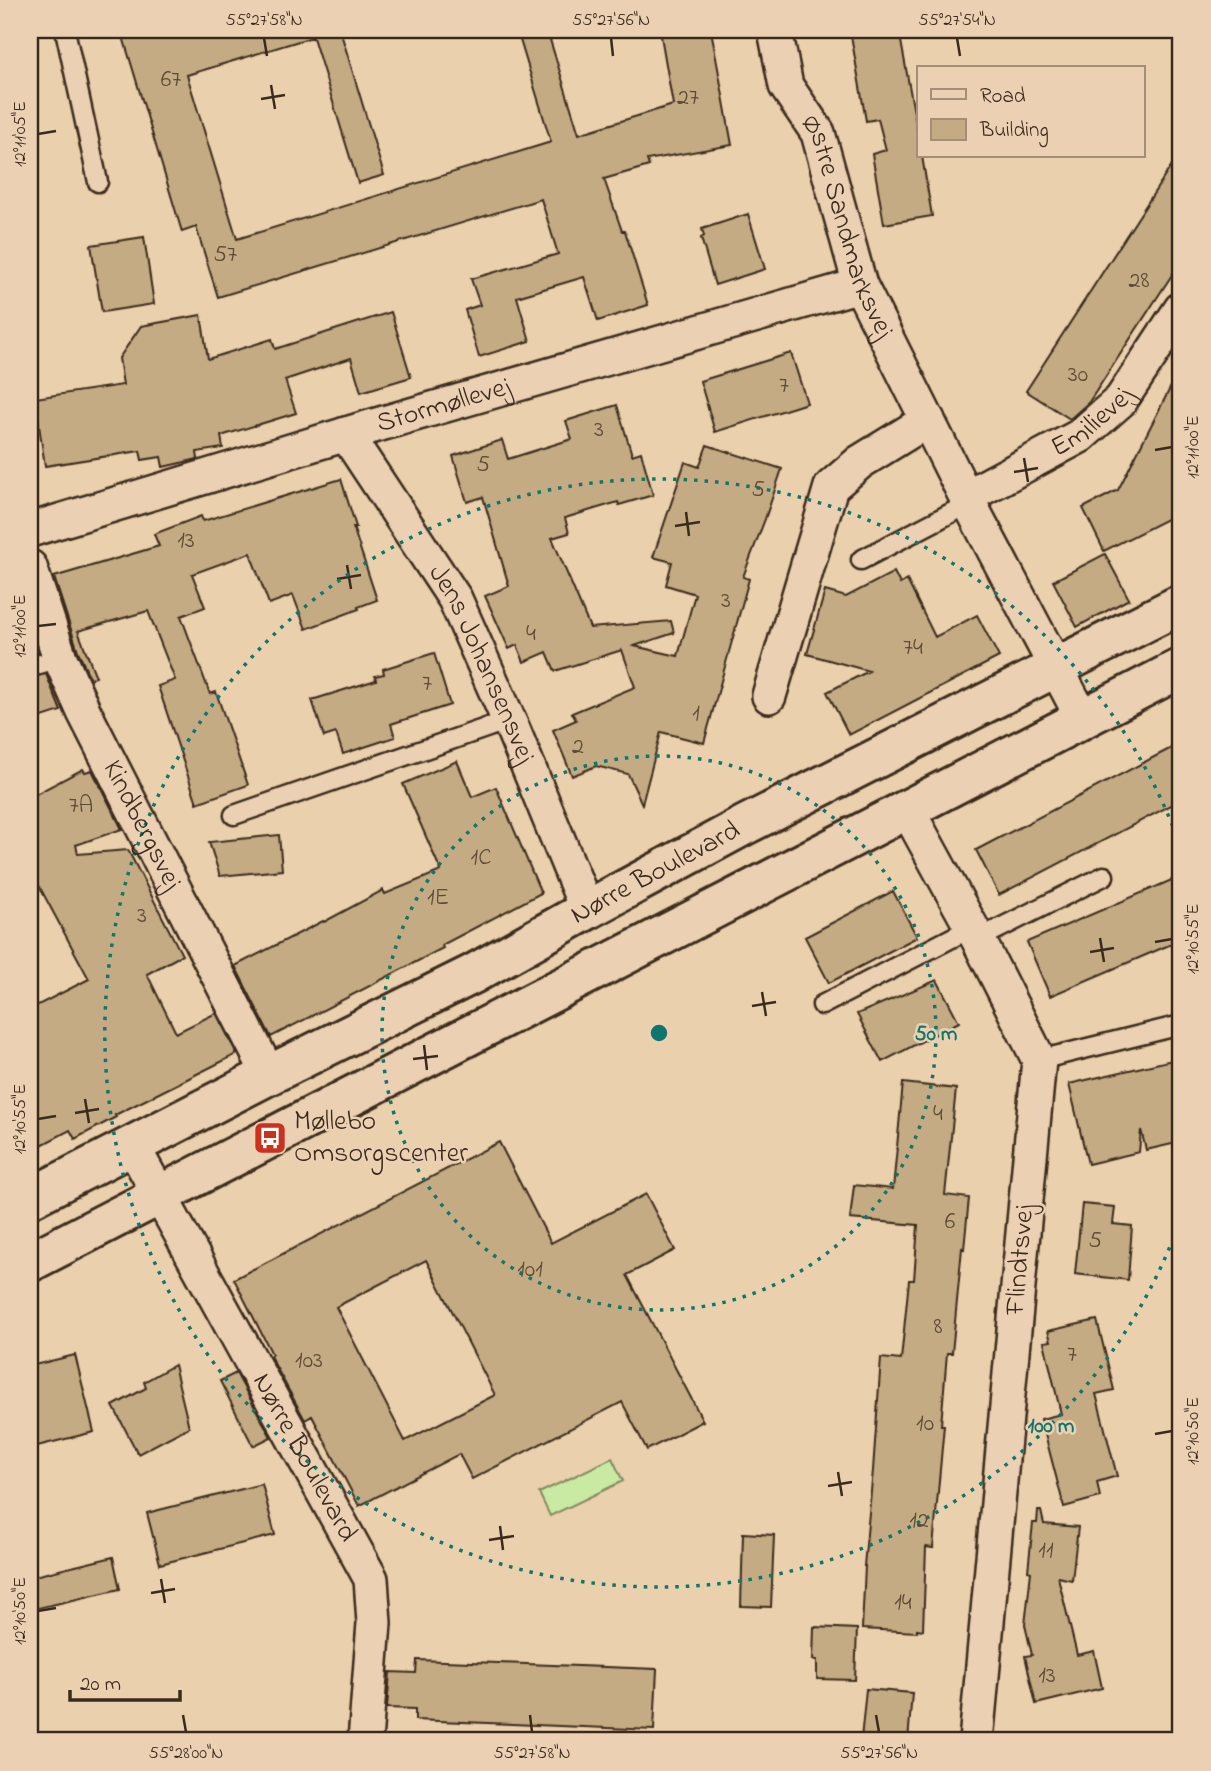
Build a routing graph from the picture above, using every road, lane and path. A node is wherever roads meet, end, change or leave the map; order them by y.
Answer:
1 (65, 30) edge
2 (775, 30) edge
3 (98, 182) dead end
4 (860, 285) junction
5 (1181, 309) edge
6 (928, 420) junction
7 (346, 434) junction
8 (968, 500) junction
9 (30, 530) edge
10 (861, 560) dead end
11 (30, 567) edge
12 (1181, 604) edge
13 (45, 663) edge
14 (1056, 667) junction
15 (1181, 668) edge
16 (769, 696) dead end
17 (1083, 719) junction
18 (509, 720) junction
19 (907, 810) junction
20 (234, 815) dead end
21 (1104, 876) dead end
22 (587, 910) junction
23 (974, 933) junction
24 (822, 1005) dead end
25 (1181, 1025) edge
26 (1039, 1060) junction
27 (269, 1075) junction
28 (132, 1145) junction
29 (159, 1195) junction
30 (30, 1198) edge
31 (30, 1262) edge
32 (365, 1741) edge
33 (976, 1741) edge

1 - 3 lane
2 - 4 street, Østre Sandmarksvej
4 - 6 street, Østre Sandmarksvej
4 - 7 street, Stormøllevej
5 - 8 street, Emilievej
6 - 8 street, Østre Sandmarksvej
6 - 16 street
7 - 9 street, Stormøllevej
7 - 18 street, Jens Johansensvej
8 - 10 lane
8 - 14 street, Østre Sandmarksvej
11 - 13 street, Kindbergsvej
12 - 14 street, Nørre Boulevard
13 - 27 street, Kindbergsvej
14 - 17 street, Østre Sandmarksvej
14 - 22 street, Nørre Boulevard
15 - 17 street, Nørre Boulevard
17 - 19 street, Nørre Boulevard
18 - 20 lane
18 - 22 street, Jens Johansensvej
19 - 23 street
19 - 29 street, Nørre Boulevard
21 - 23 lane
22 - 27 street, Nørre Boulevard
23 - 24 lane
23 - 26 street
25 - 26 lane
26 - 33 street, Flindtsvej
27 - 28 street, Nørre Boulevard
28 - 29 street, Nørre Boulevard
28 - 30 street, Nørre Boulevard
29 - 31 street, Nørre Boulevard
29 - 32 street, Nørre Boulevard

